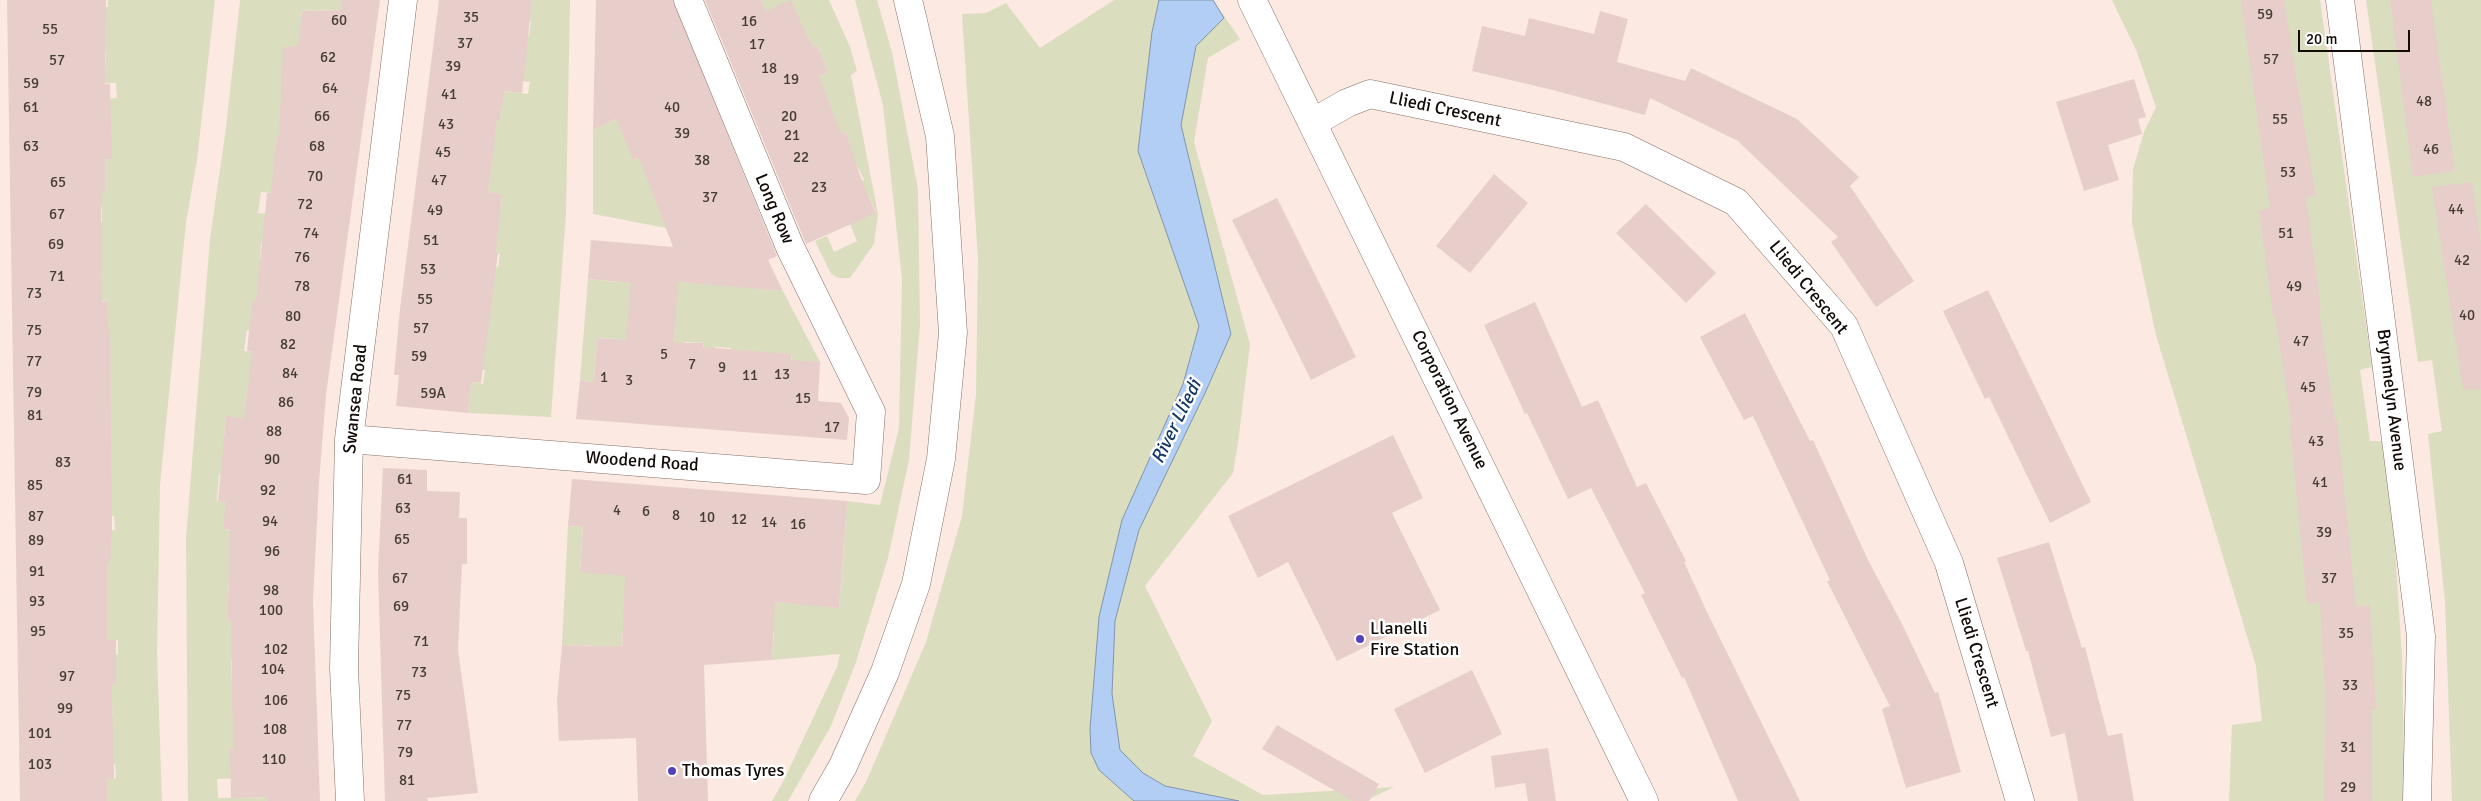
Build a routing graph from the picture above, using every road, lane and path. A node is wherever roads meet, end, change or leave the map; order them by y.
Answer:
1 (403, 0) edge
2 (688, 0) edge
3 (908, 0) edge
4 (2340, 0) edge
5 (1263, 5) edge
6 (1314, 122) junction
7 (871, 412) joint
8 (350, 439) junction
9 (350, 801) edge
10 (823, 801) edge
11 (1644, 801) edge
12 (2020, 801) edge
13 (2417, 801) edge

1 - 8 street, Swansea Road
2 - 7 street, Long Row
3 - 10 street
4 - 13 street, Brynmelyn Avenue
5 - 6 street, Corporation Avenue
6 - 11 street, Corporation Avenue
6 - 12 street, Lliedi Crescent
7 - 8 street, Woodend Road
8 - 9 street, Swansea Road

